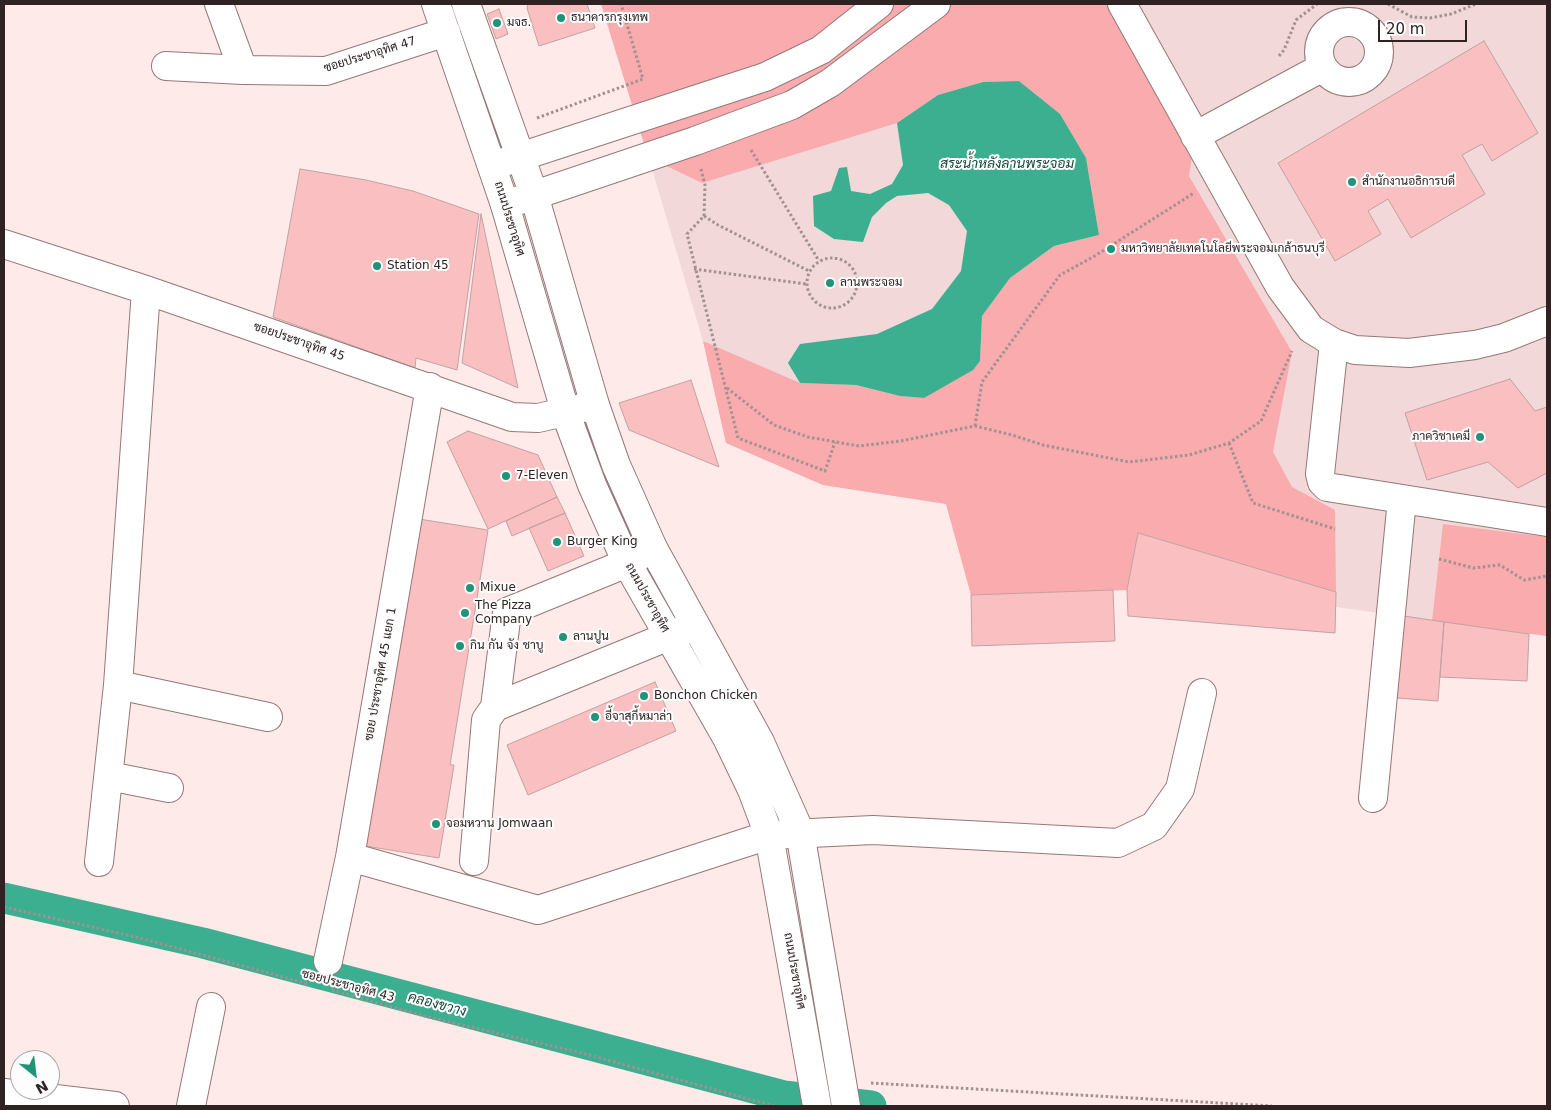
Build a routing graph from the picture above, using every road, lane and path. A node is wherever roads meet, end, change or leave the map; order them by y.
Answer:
1 (219, 4) edge
2 (436, 4) edge
3 (466, 4) edge
4 (621, 4) edge
5 (879, 4) edge
6 (936, 4) edge
7 (1122, 4) edge
8 (1317, 4) edge
9 (1388, 4) edge
10 (1476, 4) edge
11 (446, 32) junction
12 (1275, 62) dead end
13 (166, 66) dead end
14 (1323, 67) dead end
15 (243, 70) junction
16 (511, 126) junction
17 (736, 126) junction
18 (1195, 136) junction
19 (694, 141) junction
20 (522, 158) junction
21 (492, 166) junction
22 (1218, 178) junction
23 (534, 195) junction
24 (505, 205) junction
25 (704, 216) junction
26 (4, 244) edge
27 (819, 261) junction
28 (694, 269) junction
29 (810, 271) junction
30 (806, 284) junction
31 (146, 290) junction
32 (1547, 321) edge
33 (1290, 342) dead end
34 (1334, 342) junction
35 (430, 387) junction
36 (727, 388) junction
37 (595, 405) junction
38 (566, 414) junction
39 (975, 426) junction
40 (835, 442) junction
41 (1229, 443) junction
42 (1402, 499) junction
43 (1547, 522) edge
44 (1335, 529) dead end
45 (653, 548) junction
46 (1439, 559) dead end
47 (627, 563) junction
48 (1547, 576) edge
49 (695, 625) junction
50 (669, 636) junction
51 (118, 685) junction
52 (1202, 693) dead end
53 (495, 707) junction
54 (268, 717) dead end
55 (109, 776) junction
56 (169, 788) dead end
57 (1373, 798) dead end
58 (800, 832) junction
59 (769, 835) junction
60 (350, 857) junction
61 (474, 861) dead end
62 (99, 862) dead end
63 (4, 906) edge
64 (328, 961) dead end
65 (316, 986) dead end
66 (325, 988) dead end
67 (211, 1007) dead end
68 (4, 1093) edge
69 (844, 1094) edge
70 (115, 1106) edge
71 (191, 1106) edge
72 (774, 1106) edge
73 (817, 1106) edge
74 (1272, 1106) edge

1 - 15 street
2 - 11 street, ถนนประชาอุทิศ
3 - 16 street
4 - 16 path
5 - 20 street
6 - 17 street
7 - 18 street
8 - 12 path
9 - 10 path
11 - 15 street, ซอยประชาอุทิศ 47
11 - 21 street, ถนนประชาอุทิศ
13 - 15 street, ซอยประชาอุทิศ 47
14 - 18 street
16 - 20 street
17 - 19 street
17 - 27 path
18 - 22 street
19 - 23 street
19 - 25 path
20 - 21 street
20 - 23 street
21 - 24 street, ถนนประชาอุทิศ
22 - 34 street
22 - 39 path
23 - 24 street
23 - 37 street
24 - 38 street, ถนนประชาอุทิศ
25 - 28 path
25 - 29 path
26 - 31 street, ซอยประชาอุทิศ 45
27 - 29 path
27 - 30 path
28 - 30 path
28 - 36 path
29 - 30 path
31 - 35 street, ซอยประชาอุทิศ 45
31 - 51 street
32 - 34 street
33 - 41 path
34 - 42 street
35 - 38 street, ซอยประชาอุทิศ 45
35 - 60 street, ซอย ประชาอุทิศ 45 แยก 1
36 - 40 path
36 - 40 path
37 - 38 street, ซอยประชาอุทิศ 45
37 - 45 street
38 - 47 street, ถนนประชาอุทิศ
39 - 40 path
39 - 41 path
41 - 44 path
42 - 43 street
42 - 57 street
45 - 47 street
45 - 49 street
46 - 48 path
47 - 50 street, ถนนประชาอุทิศ
47 - 53 street
49 - 50 street
49 - 58 street
50 - 53 street
50 - 59 street, ถนนประชาอุทิศ
51 - 54 street
51 - 55 street
52 - 58 street
53 - 61 street
55 - 56 street
55 - 62 street
58 - 59 street
58 - 69 street
59 - 60 street
59 - 73 street, ถนนประชาอุทิศ
60 - 64 street, ซอย ประชาอุทิศ 45 แยก 1
63 - 65 path, ซอยประชาอุทิศ 43
66 - 72 path, ซอยประชาอุทิศ 43
67 - 71 street
68 - 70 street
69 - 74 path

